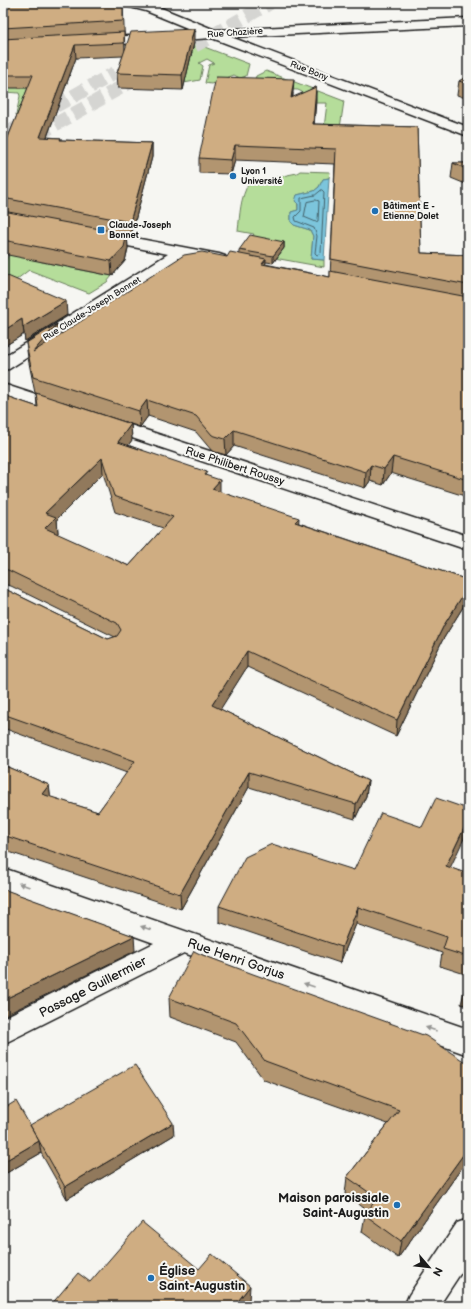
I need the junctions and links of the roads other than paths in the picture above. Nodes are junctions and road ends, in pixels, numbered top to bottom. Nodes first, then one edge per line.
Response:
1 (130, 3) edge
2 (147, 6) edge
3 (468, 22) edge
4 (216, 35) junction
5 (79, 42) edge
6 (468, 132) edge
7 (82, 233) edge
8 (182, 252) junction
9 (235, 262) edge
10 (3, 365) edge
11 (3, 389) edge
12 (468, 543) edge
13 (3, 878) edge
14 (183, 941) junction
15 (3, 1032) edge
16 (468, 1042) edge
17 (468, 1234) edge
18 (420, 1306) edge

1 - 2 street, Rue Bony
2 - 4 street, Rue Bony
3 - 4 street, Rue Chazière
4 - 5 street, Rue Chazière
4 - 6 street, Rue Bony
7 - 8 street
8 - 9 street
8 - 10 street, Rue Claude-Joseph Bonnet
11 - 12 street, Rue Philibert Roussy
14 -> 13 street, Rue Henri Gorjus
14 - 15 street, Passage Guillermier
16 -> 14 street, Rue Henri Gorjus
17 - 18 street

